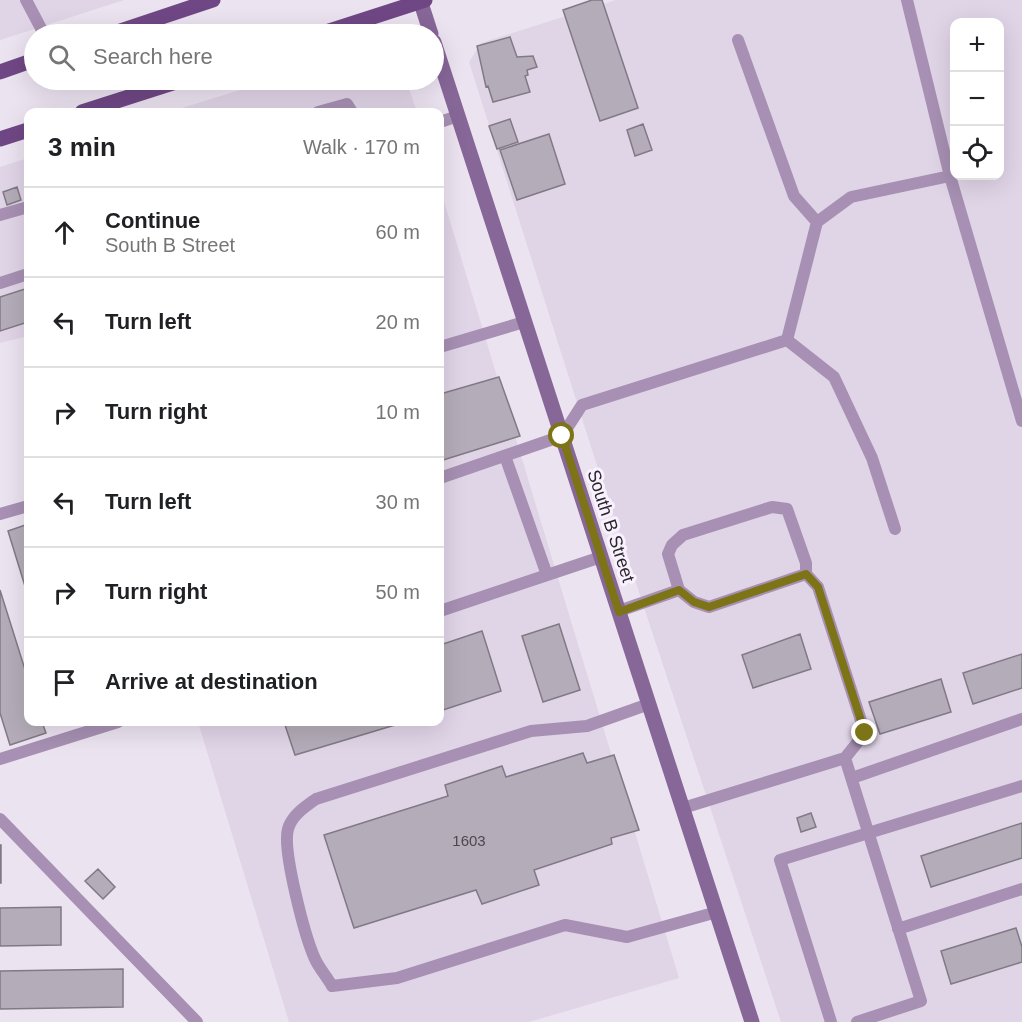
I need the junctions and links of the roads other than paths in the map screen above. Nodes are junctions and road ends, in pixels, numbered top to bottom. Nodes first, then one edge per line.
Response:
1 (26, 0) edge
2 (213, 0) edge
3 (907, 0) edge
4 (422, 1) edge
5 (39, 24) edge
6 (141, 24) edge
7 (351, 24) edge
8 (428, 24) edge
9 (738, 40) dead end
10 (24, 64) edge
11 (0, 72) edge
12 (444, 73) edge
13 (151, 90) edge
14 (94, 108) edge
15 (332, 108) edge
16 (350, 108) edge
17 (458, 116) junction
18 (444, 121) edge
19 (24, 131) edge
20 (0, 139) edge
21 (950, 176) joint
22 (951, 180) edge
23 (24, 208) edge
24 (0, 215) edge
25 (817, 222) junction
26 (24, 275) edge
27 (0, 283) edge
28 (524, 322) junction
29 (787, 340) junction
30 (444, 346) edge
31 (1022, 421) edge
32 (562, 436) junction
33 (505, 456) junction
34 (444, 477) edge
35 (24, 507) edge
36 (0, 514) edge
37 (895, 529) dead end
38 (601, 557) junction
39 (806, 574) junction
40 (548, 575) junction
41 (679, 590) junction
42 (444, 609) edge
43 (619, 612) junction
44 (649, 704) junction
45 (1022, 719) edge
46 (105, 726) edge
47 (845, 758) junction
48 (0, 759) edge
49 (852, 778) junction
50 (1022, 786) edge
51 (683, 808) junction
52 (0, 819) edge
53 (869, 833) junction
54 (1022, 889) edge
55 (717, 912) junction
56 (898, 929) junction
57 (198, 1022) edge
58 (752, 1022) edge
59 (831, 1022) edge
60 (857, 1022) edge

1 - 5 lane
2 - 6 main road
3 - 21 lane
4 - 7 main road
4 - 8 street
9 - 25 lane
10 - 11 main road
12 - 17 street, South B Street
13 - 14 main road
15 - 16 lane
17 - 18 lane
17 - 28 street, South B Street
19 - 20 main road
21 - 25 lane
22 - 31 lane
23 - 24 lane
25 - 29 lane
26 - 27 lane
28 - 30 lane
28 - 32 street, South B Street
29 - 32 lane
29 - 37 lane
32 - 33 lane
32 - 38 street, South B Street
33 - 34 lane
33 - 40 lane
35 - 36 lane
38 - 40 lane
38 - 43 street, South B Street
39 - 41 lane
39 - 41 lane
39 - 47 lane
40 - 42 lane
41 - 43 lane
43 - 44 street, South B Street
44 - 51 street, South B Street
44 - 55 lane
45 - 49 lane
46 - 48 lane
47 - 49 lane
47 - 51 lane
49 - 53 lane
50 - 53 lane
51 - 55 street, South B Street
52 - 57 lane
53 - 56 lane
53 - 59 lane
54 - 56 lane
55 - 58 street, South B Street
56 - 60 lane

